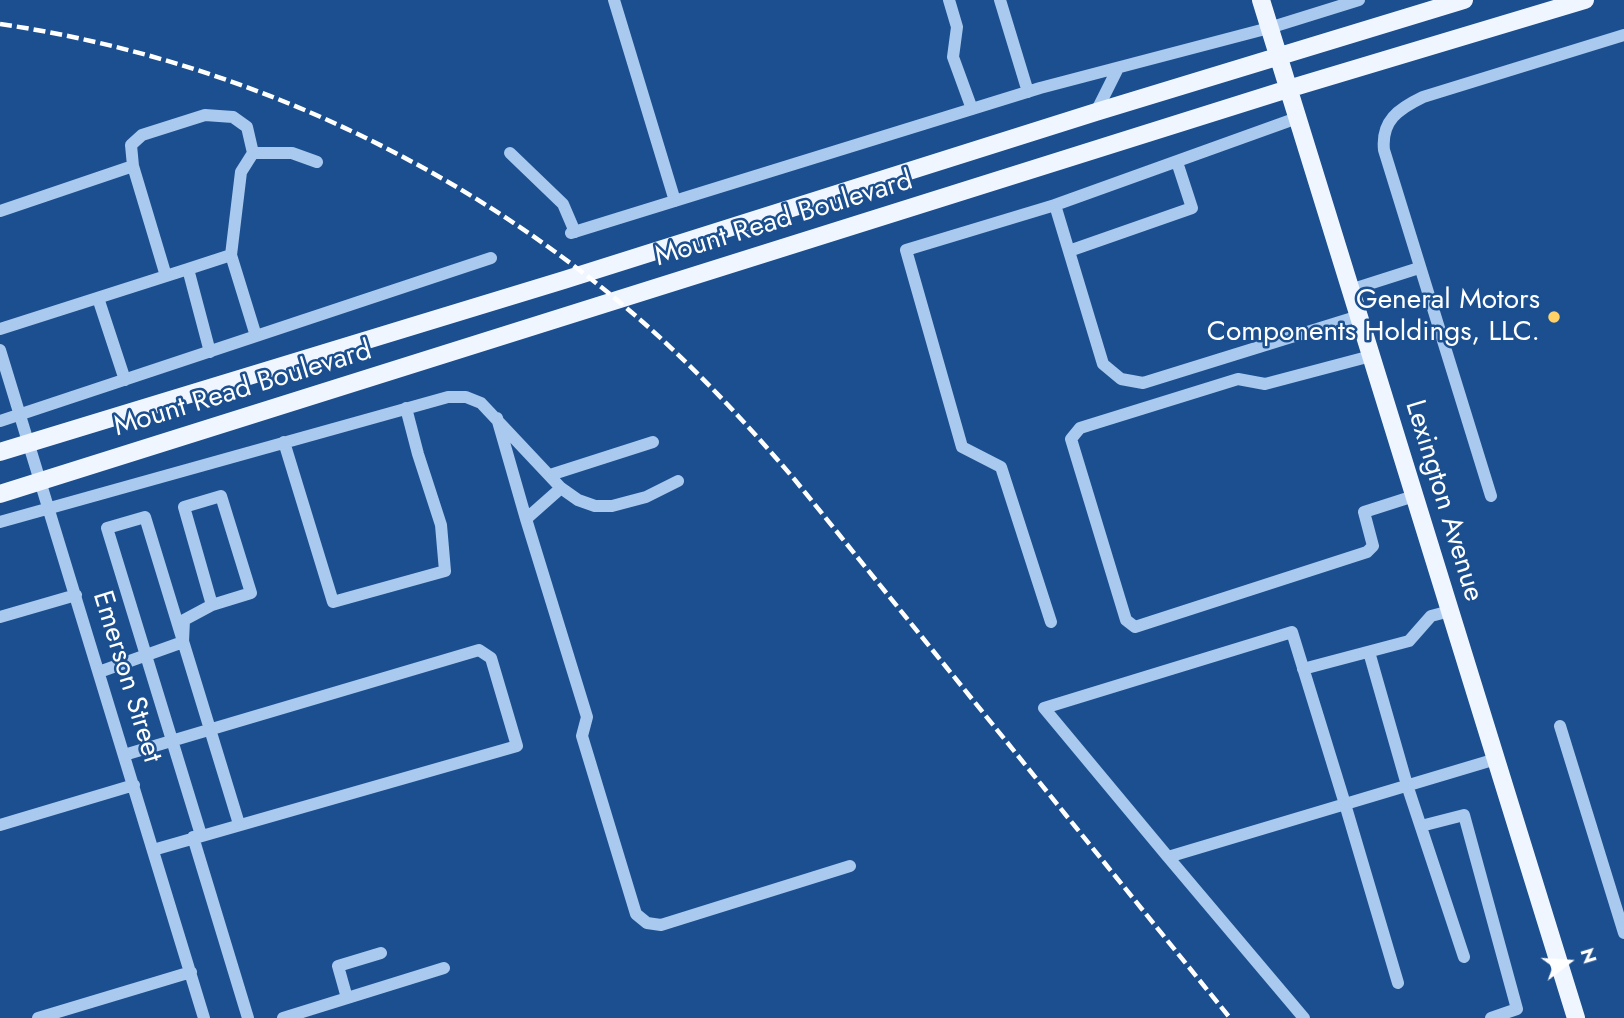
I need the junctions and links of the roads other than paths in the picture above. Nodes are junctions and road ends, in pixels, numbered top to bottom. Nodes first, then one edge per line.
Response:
1 (614, 0) edge
2 (949, 0) edge
3 (1000, 0) edge
4 (1261, 0) edge
5 (1359, 0) edge
6 (1464, 0) edge
7 (1585, 0) edge
8 (1269, 27) junction
9 (1624, 34) edge
10 (1278, 56) junction
11 (1118, 68) junction
12 (1288, 89) junction
13 (1028, 92) junction
14 (972, 109) junction
15 (1096, 112) junction
16 (1297, 118) junction
17 (253, 153) junction
18 (510, 153) dead end
19 (317, 162) dead end
20 (1177, 162) junction
21 (133, 166) junction
22 (676, 201) junction
23 (1055, 205) junction
24 (0, 211) edge
25 (1069, 251) junction
26 (231, 255) junction
27 (491, 257) dead end
28 (1419, 268) junction
29 (188, 270) junction
30 (166, 276) junction
31 (1350, 290) junction
32 (98, 298) junction
33 (1359, 316) junction
34 (0, 329) edge
35 (256, 336) junction
36 (0, 350) edge
37 (211, 352) junction
38 (1371, 356) junction
39 (125, 380) junction
40 (407, 408) junction
41 (21, 415) junction
42 (497, 418) junction
43 (0, 422) edge
44 (284, 442) junction
45 (653, 442) dead end
46 (29, 443) junction
47 (0, 452) edge
48 (550, 475) junction
49 (41, 481) junction
50 (678, 481) dead end
51 (561, 488) junction
52 (0, 494) edge
53 (1414, 496) junction
54 (1492, 496) dead end
55 (49, 507) junction
56 (526, 519) junction
57 (0, 522) edge
58 (76, 595) junction
59 (212, 605) junction
60 (1450, 611) junction
61 (0, 617) edge
62 (1051, 622) dead end
63 (183, 642) junction
64 (1368, 652) junction
65 (146, 657) junction
66 (1303, 669) junction
67 (99, 671) junction
68 (1560, 726) dead end
69 (210, 729) junction
70 (172, 741) junction
71 (124, 755) junction
72 (1496, 759) junction
73 (134, 785) junction
74 (1408, 785) junction
75 (1345, 804) junction
76 (239, 824) junction
77 (0, 825) edge
78 (1421, 826) junction
79 (197, 836) junction
80 (153, 849) junction
81 (1168, 857) junction
82 (850, 866) dead end
83 (1624, 933) edge
84 (381, 953) dead end
85 (1464, 957) dead end
86 (444, 968) dead end
87 (191, 972) junction
88 (1398, 983) dead end
89 (347, 998) junction
90 (38, 1018) edge
91 (204, 1018) edge
92 (248, 1018) edge
93 (283, 1018) edge
94 (1304, 1018) edge
95 (1492, 1018) edge
96 (1576, 1018) edge

1 - 22 street
2 - 14 street
3 - 13 street
4 - 8 main road, Lexington Avenue
5 - 8 street, Mount Read Boulevard
6 - 10 main road, Mount Read Boulevard
7 - 12 main road, Mount Read Boulevard
8 - 10 main road, Lexington Avenue
8 - 11 street, Mount Read Boulevard
9 - 28 street
10 - 12 main road, Lexington Avenue
10 - 15 main road, Mount Read Boulevard
11 - 13 street, Mount Read Boulevard
11 - 15 street
12 - 16 main road, Lexington Avenue
12 - 49 main road, Mount Read Boulevard
13 - 14 street, Mount Read Boulevard
14 - 22 street, Mount Read Boulevard
15 - 46 main road, Mount Read Boulevard
16 - 20 street
16 - 31 main road, Lexington Avenue
17 - 19 street
17 - 21 street
17 - 26 street
18 - 22 street, Mount Read Boulevard
20 - 23 street
20 - 25 street
21 - 24 street
21 - 30 street
23 - 25 street
23 - 62 street
25 - 33 street
26 - 29 street
26 - 35 street
27 - 35 street, Mount Read Boulevard
28 - 31 street
28 - 54 street
29 - 30 street
29 - 37 street
30 - 32 street
31 - 33 main road, Lexington Avenue
32 - 34 street
32 - 39 street
33 - 38 main road, Lexington Avenue
35 - 37 street, Mount Read Boulevard
36 - 41 street, Emerson Street
37 - 39 street, Mount Read Boulevard
38 - 53 main road, Lexington Avenue
38 - 53 street
39 - 41 street, Mount Read Boulevard
40 - 42 street
40 - 44 street
40 - 44 street
41 - 43 street, Mount Read Boulevard
41 - 46 street, Emerson Street
42 - 48 street
42 - 56 street
44 - 55 street
45 - 48 street
46 - 47 main road, Mount Read Boulevard
46 - 49 street, Emerson Street
48 - 51 street
49 - 52 main road, Mount Read Boulevard
49 - 55 street, Emerson Street
50 - 51 street
51 - 56 street
53 - 60 main road, Lexington Avenue
55 - 57 street
55 - 58 street, Emerson Street
56 - 82 street
58 - 61 street
58 - 67 street, Emerson Street
59 - 59 street
59 - 63 street
60 - 64 street
60 - 72 main road, Lexington Avenue
63 - 65 street
63 - 65 street
63 - 69 street
64 - 66 street
64 - 74 street
65 - 67 street
65 - 70 street
66 - 75 street
66 - 81 street
67 - 71 street, Emerson Street
68 - 83 street
69 - 70 street
69 - 76 street
69 - 76 street
70 - 71 street
70 - 79 street
71 - 73 street, Emerson Street
72 - 74 street
72 - 96 main road, Lexington Avenue
73 - 77 street
73 - 80 street, Emerson Street
74 - 75 street
74 - 78 street
75 - 81 street
75 - 88 street
76 - 79 street
78 - 85 street
78 - 95 street
79 - 80 street
79 - 92 street
80 - 87 street, Emerson Street
81 - 94 street
84 - 89 street
86 - 89 street
87 - 90 street
87 - 91 street, Emerson Street
89 - 93 street

